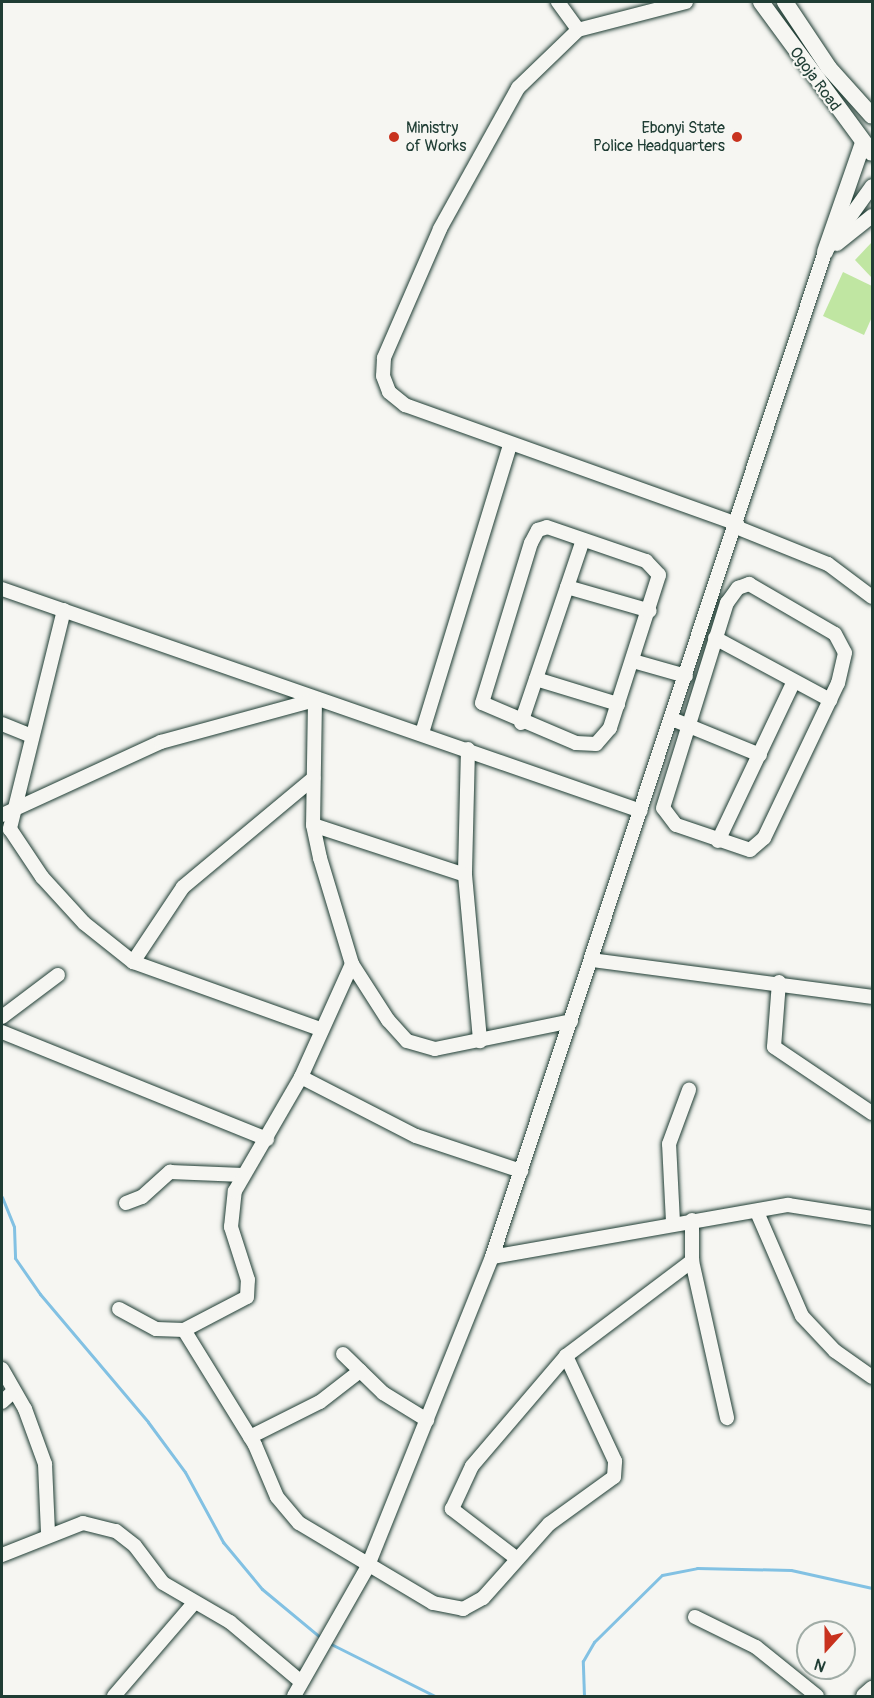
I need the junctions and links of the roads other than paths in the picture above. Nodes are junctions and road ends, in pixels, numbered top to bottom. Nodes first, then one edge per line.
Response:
1 (558, 2) edge
2 (686, 2) edge
3 (762, 2) edge
4 (785, 2) edge
5 (578, 30) junction
6 (873, 116) edge
7 (868, 148) edge
8 (873, 186) edge
9 (873, 216) edge
10 (825, 252) junction
11 (510, 446) junction
12 (737, 526) junction
13 (583, 540) junction
14 (567, 587) junction
15 (2, 589) edge
16 (873, 597) edge
17 (64, 610) junction
18 (650, 611) junction
19 (715, 638) junction
20 (633, 662) junction
21 (686, 676) junction
22 (536, 679) junction
23 (793, 683) junction
24 (315, 700) junction
25 (830, 700) junction
26 (618, 704) junction
27 (672, 719) junction
28 (521, 723) junction
29 (2, 724) edge
30 (693, 727) junction
31 (422, 733) junction
32 (32, 736) junction
33 (468, 749) junction
34 (760, 755) junction
35 (314, 778) junction
36 (641, 811) junction
37 (6, 813) edge
38 (312, 825) junction
39 (10, 829) junction
40 (718, 841) junction
41 (2, 842) edge
42 (465, 875) junction
43 (592, 960) junction
44 (133, 962) junction
45 (352, 963) junction
46 (58, 975) dead end
47 (779, 982) junction
48 (873, 997) edge
49 (2, 1017) edge
50 (571, 1021) junction
51 (320, 1029) junction
52 (2, 1032) edge
53 (480, 1041) junction
54 (301, 1077) junction
55 (689, 1090) dead end
56 (873, 1113) edge
57 (267, 1139) junction
58 (521, 1172) junction
59 (243, 1175) junction
60 (126, 1203) dead end
61 (757, 1212) junction
62 (873, 1218) edge
63 (692, 1220) junction
64 (673, 1221) junction
65 (492, 1257) junction
66 (692, 1261) junction
67 (119, 1308) dead end
68 (183, 1330) junction
69 (343, 1354) dead end
70 (566, 1356) junction
71 (2, 1369) edge
72 (360, 1371) junction
73 (873, 1377) edge
74 (14, 1390) junction
75 (2, 1402) edge
76 (727, 1418) dead end
77 (427, 1420) junction
78 (250, 1437) junction
79 (48, 1534) junction
80 (2, 1555) edge
81 (516, 1558) junction
82 (367, 1568) junction
83 (194, 1603) junction
84 (695, 1617) dead end
85 (300, 1681) junction
86 (873, 1689) edge
87 (114, 1696) edge
88 (294, 1696) edge
89 (817, 1696) edge
90 (864, 1696) edge

1 - 5 street
2 - 5 street
3 - 7 main road, Ogoja Road
4 - 6 main road, Ogoja Road
5 - 11 street
7 - 10 main road
8 - 10 street
9 - 10 street
10 - 12 street
11 - 12 street
11 - 31 street
12 - 16 street
12 - 21 street
13 - 14 street
13 - 18 street
13 - 28 street
14 - 18 street
14 - 22 street
15 - 17 street
17 - 24 street
17 - 32 street
18 - 20 street
19 - 23 street
19 - 25 street
19 - 30 street
20 - 21 street
20 - 26 street
21 - 27 street
22 - 26 street
22 - 28 street
23 - 25 street
23 - 34 street
24 - 31 street
24 - 35 street
24 - 37 street
25 - 40 street
26 - 28 street
27 - 30 street
27 - 36 street
29 - 32 street
30 - 34 street
30 - 40 street
31 - 33 street
32 - 37 street
33 - 36 street
33 - 42 street
34 - 40 street
35 - 38 street
35 - 44 street
36 - 43 street
37 - 39 street
38 - 42 street
38 - 45 street
39 - 41 street
39 - 44 street
42 - 53 street
43 - 47 street
43 - 50 street
44 - 51 street
45 - 51 street
45 - 53 street
46 - 49 street
47 - 48 street
47 - 56 street
50 - 53 street
50 - 58 street
51 - 54 street
52 - 57 street
54 - 57 street
54 - 58 street
55 - 64 street
57 - 59 street
58 - 65 street
59 - 60 street
59 - 68 street
61 - 62 street
61 - 63 street
61 - 73 street
63 - 64 street
63 - 66 street
64 - 65 street
65 - 77 street
66 - 70 street
66 - 76 street
67 - 68 street
68 - 78 street
69 - 72 street
70 - 81 street
70 - 81 street
71 - 74 street
72 - 77 street
72 - 78 street
74 - 75 street
74 - 79 street
77 - 82 street
78 - 82 street
79 - 80 street
79 - 83 street
81 - 82 street
82 - 85 street
83 - 85 street
83 - 87 street
84 - 89 street
85 - 88 street
86 - 90 main road

